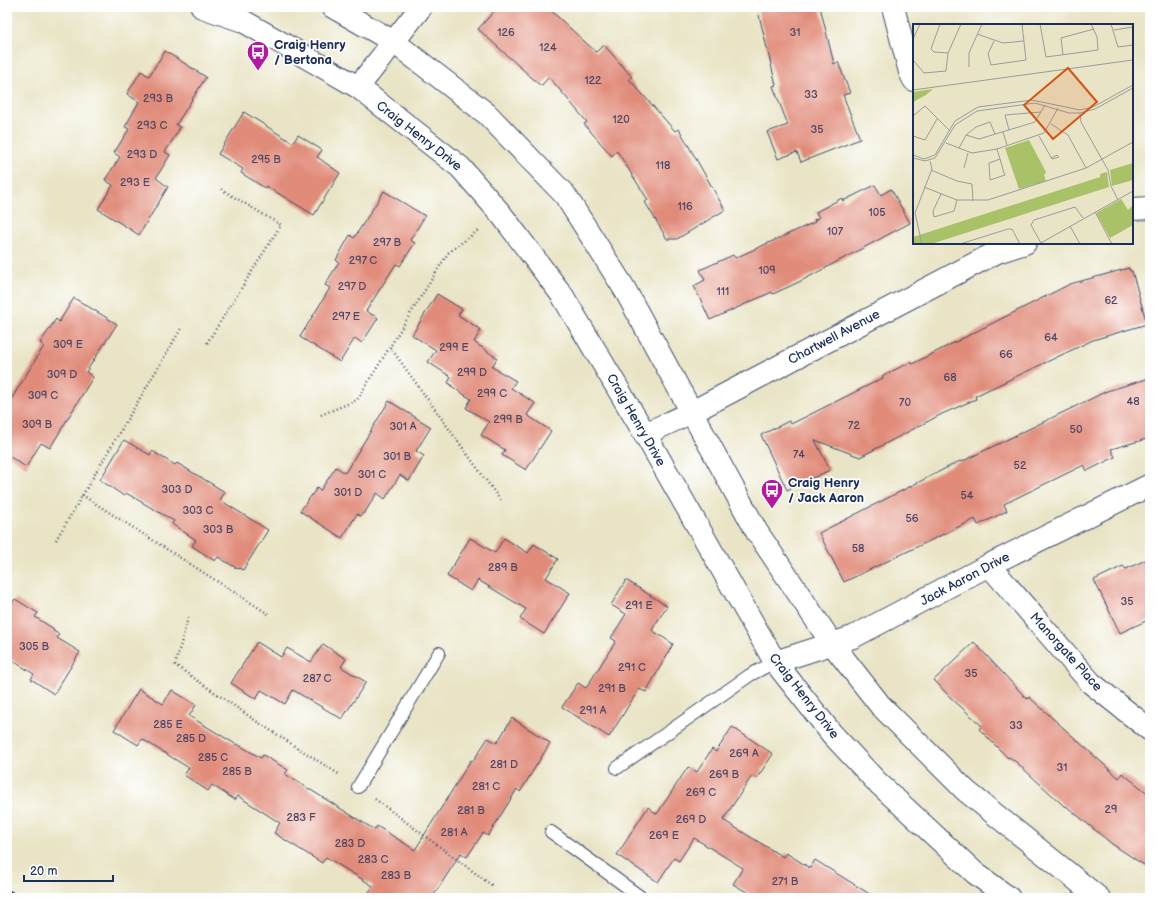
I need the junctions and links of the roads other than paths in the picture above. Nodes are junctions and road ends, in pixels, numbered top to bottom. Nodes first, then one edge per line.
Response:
1 (202, 7) edge
2 (332, 7) edge
3 (421, 7) edge
4 (893, 7) edge
5 (394, 42) junction
6 (913, 78) edge
7 (358, 87) junction
8 (1150, 208) edge
9 (1133, 209) edge
10 (1018, 244) edge
11 (995, 247) edge
12 (692, 412) junction
13 (645, 434) junction
14 (1150, 485) edge
15 (989, 565) junction
16 (833, 645) junction
17 (440, 653) dead end
18 (775, 662) junction
19 (1150, 730) edge
20 (617, 768) dead end
21 (358, 787) road end
22 (551, 832) dead end
23 (642, 898) edge
24 (1010, 898) edge
25 (1099, 898) edge

1 - 7 street, Craig Henry Drive
2 - 5 street
3 - 5 street
4 - 6 street
5 - 7 street
5 - 12 street
7 - 13 street, Craig Henry Drive
8 - 9 street
10 - 11 street, Chartwell Avenue
11 - 12 street, Chartwell Avenue
12 - 13 street, Chartwell Avenue
12 - 16 street
13 - 18 street, Craig Henry Drive
14 - 15 street, Jack Aaron Drive
15 - 16 street, Jack Aaron Drive
15 - 19 street, Manorgate Place
16 - 18 street, Jack Aaron Drive
16 - 25 street
17 - 21 lane
18 - 20 lane
18 - 24 street, Craig Henry Drive
22 - 23 lane

